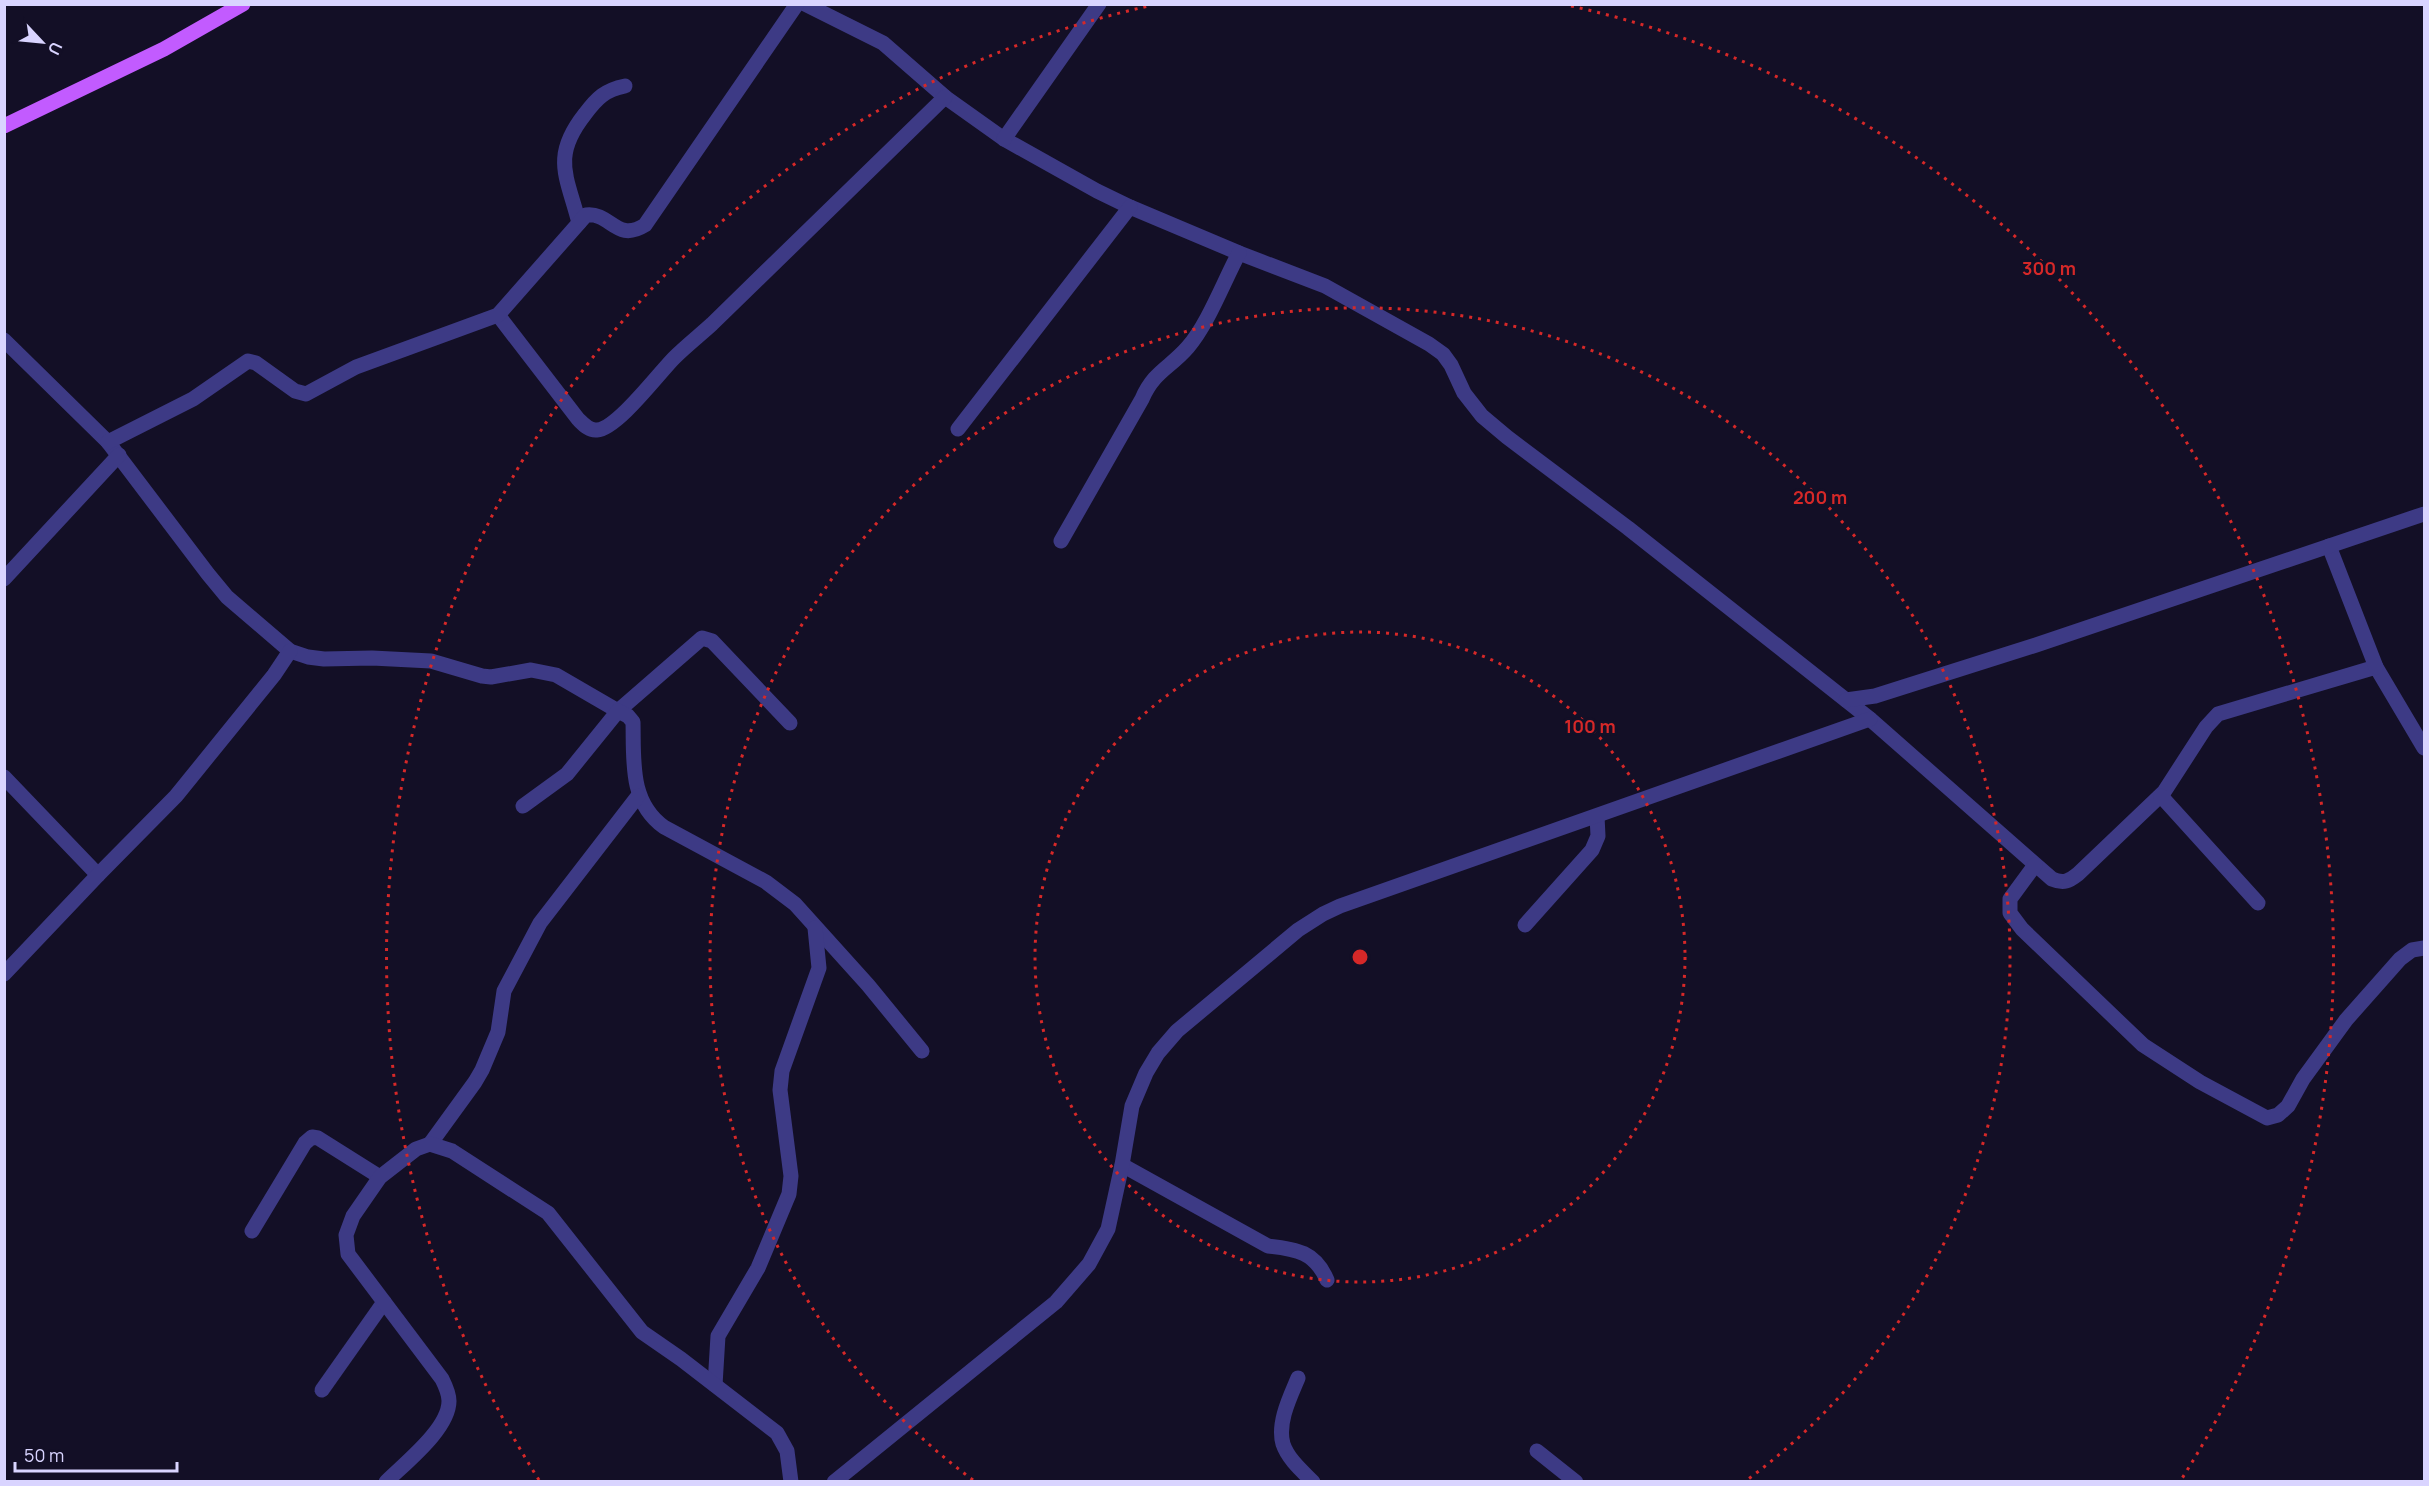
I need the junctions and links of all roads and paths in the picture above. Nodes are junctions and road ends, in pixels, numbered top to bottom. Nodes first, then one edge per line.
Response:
1 (243, 4) edge
2 (797, 4) edge
3 (1099, 4) edge
4 (815, 7) edge
5 (626, 86) dead end
6 (945, 97) junction
7 (4, 126) edge
8 (1004, 139) junction
9 (1130, 207) junction
10 (579, 223) junction
11 (1239, 253) junction
12 (498, 315) junction
13 (4, 340) edge
14 (958, 429) dead end
15 (108, 442) junction
16 (118, 456) junction
17 (2424, 514) edge
18 (1061, 541) dead end
19 (2329, 546) junction
20 (4, 579) edge
21 (290, 651) junction
22 (2376, 667) junction
23 (1846, 700) junction
24 (618, 711) junction
25 (1870, 719) junction
26 (790, 723) dead end
27 (2424, 748) edge
28 (4, 777) edge
29 (638, 796) junction
30 (2161, 796) junction
31 (523, 806) dead end
32 (1597, 816) junction
33 (2036, 865) junction
34 (98, 875) junction
35 (2258, 903) dead end
36 (1525, 925) dead end
37 (815, 928) junction
38 (2424, 948) edge
39 (4, 974) edge
40 (922, 1051) dead end
41 (430, 1144) junction
42 (1122, 1165) junction
43 (380, 1177) junction
44 (252, 1231) dead end
45 (1327, 1280) dead end
46 (384, 1302) junction
47 (1298, 1378) dead end
48 (715, 1385) junction
49 (322, 1390) dead end
50 (1537, 1451) dead end
51 (386, 1482) edge
52 (791, 1482) edge
53 (834, 1482) edge
54 (1313, 1482) edge
55 (1576, 1482) edge

1 - 7 main road
2 - 10 street
3 - 8 street
4 - 6 street
5 - 10 street
6 - 8 street
6 - 12 street
8 - 9 street
9 - 11 street
9 - 14 street
10 - 12 street
11 - 18 street
11 - 23 street
12 - 15 street
13 - 15 street
15 - 16 street
16 - 20 street
16 - 21 street
17 - 19 street
19 - 22 street
19 - 23 street
21 - 24 street
21 - 34 street
22 - 27 street
22 - 30 street
23 - 25 street
24 - 26 street
24 - 29 street
24 - 31 street
25 - 32 street
25 - 33 street
28 - 34 street
29 - 37 street
29 - 41 street
30 - 33 street
30 - 35 street
32 - 36 street
32 - 42 street
33 - 38 street
34 - 39 street
37 - 40 street
37 - 48 street
41 - 43 street
41 - 48 street
42 - 45 street
42 - 53 street
43 - 44 street
43 - 46 street
46 - 49 street
46 - 51 street
47 - 54 street
48 - 52 street
50 - 55 street

